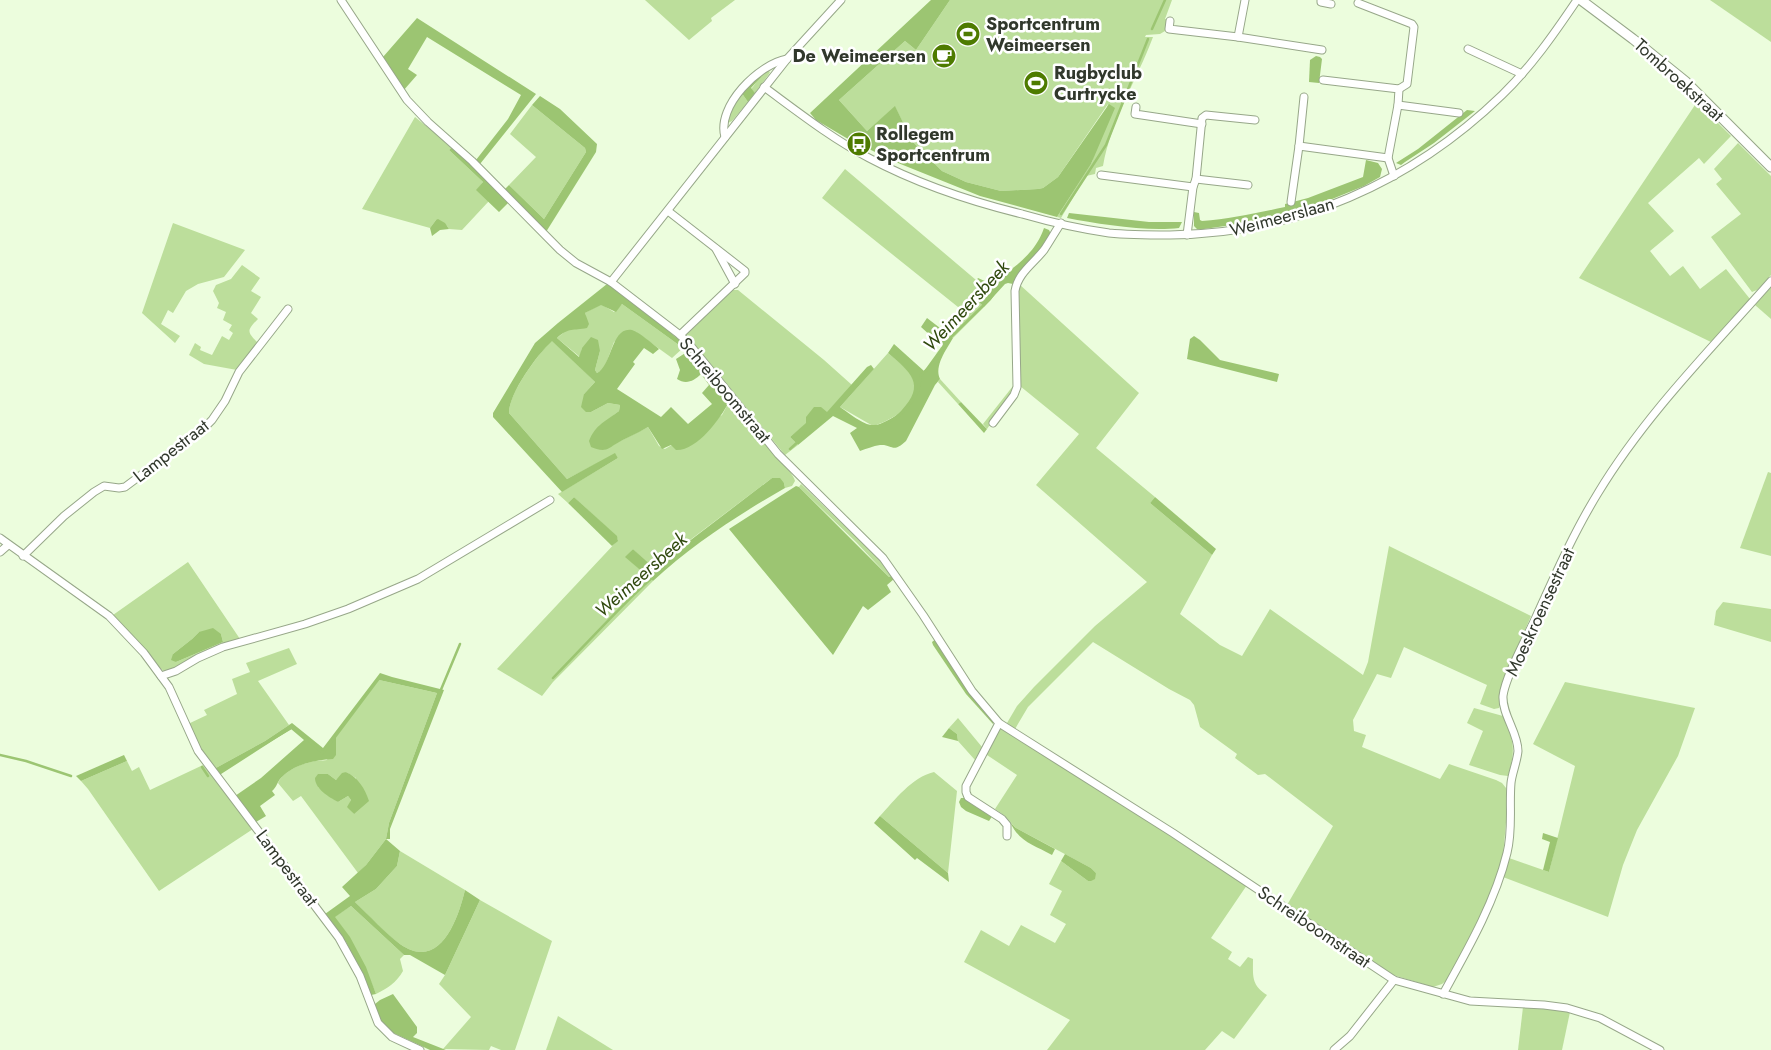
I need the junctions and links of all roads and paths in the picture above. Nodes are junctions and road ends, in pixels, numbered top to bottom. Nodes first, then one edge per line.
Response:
1 (340, 0) edge
2 (841, 0) edge
3 (1245, 0) edge
4 (1321, 0) edge
5 (1577, 0) edge
6 (1581, 0) edge
7 (1358, 3) dead end
8 (1331, 4) dead end
9 (1170, 21) dead end
10 (1238, 37) junction
11 (1468, 49) dead end
12 (1322, 50) dead end
13 (787, 59) junction
14 (1522, 74) junction
15 (1323, 80) dead end
16 (764, 87) junction
17 (1399, 90) junction
18 (1304, 97) dead end
19 (1398, 105) junction
20 (1136, 107) dead end
21 (1459, 114) dead end
22 (1255, 120) dead end
23 (1202, 124) junction
24 (725, 137) junction
25 (1299, 146) junction
26 (1388, 158) junction
27 (1771, 166) edge
28 (1101, 175) dead end
29 (1394, 176) junction
30 (1196, 179) junction
31 (1248, 185) dead end
32 (1193, 187) junction
33 (1292, 202) dead end
34 (668, 211) junction
35 (1061, 223) junction
36 (1187, 235) junction
37 (714, 246) junction
38 (1771, 281) edge
39 (611, 282) junction
40 (735, 284) junction
41 (288, 309) dead end
42 (680, 335) junction
43 (993, 423) dead end
44 (550, 500) dead end
45 (0, 538) edge
46 (8, 545) junction
47 (0, 552) edge
48 (23, 556) junction
49 (162, 676) junction
50 (999, 723) junction
51 (1008, 836) dead end
52 (1394, 980) junction
53 (1443, 994) junction
54 (420, 1050) edge
55 (1334, 1050) edge
56 (1660, 1050) edge

1 - 39 street, Schreiboomstraat
2 - 13 street
3 - 10 street
4 - 8 street
5 - 14 street, Weimeerslaan
6 - 27 street, Tombroekstraat
7 - 17 street
9 - 10 street
10 - 12 street
11 - 14 street
13 - 16 street
13 - 24 street
14 - 29 street, Weimeerslaan
15 - 17 street
16 - 24 street
16 - 35 street, Weimeerslaan
17 - 19 street
18 - 25 street
19 - 21 street
19 - 26 street
20 - 23 street
22 - 23 street
23 - 30 street
24 - 34 street
25 - 26 street
25 - 33 street
26 - 29 street
28 - 32 street
29 - 36 street, Weimeerslaan
30 - 31 street
30 - 32 street
32 - 36 street
34 - 37 street
34 - 39 street
35 - 36 street, Weimeerslaan
35 - 43 street
37 - 40 street
37 - 40 street
38 - 53 street, Moeskroensestraat
39 - 42 street, Schreiboomstraat
40 - 42 street
41 - 48 street, Lampestraat
42 - 50 street, Schreiboomstraat
44 - 49 street
45 - 46 street, Lampestraat
46 - 47 street
46 - 48 street, Lampestraat
48 - 49 street, Lampestraat
49 - 54 street, Lampestraat
50 - 51 street
50 - 52 street, Schreiboomstraat
52 - 53 street, Schreiboomstraat
52 - 55 street
53 - 56 street, Schreiboomstraat

